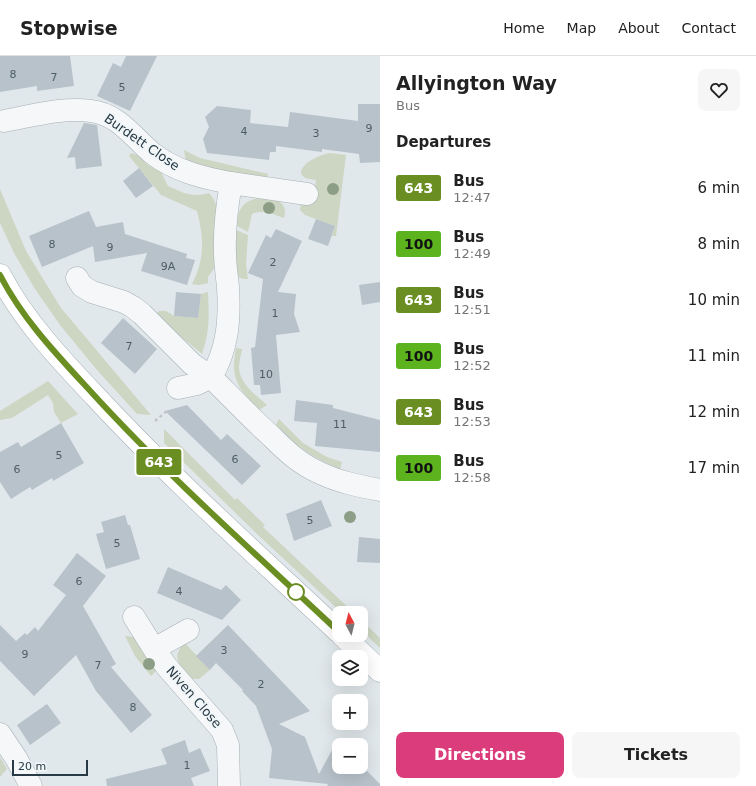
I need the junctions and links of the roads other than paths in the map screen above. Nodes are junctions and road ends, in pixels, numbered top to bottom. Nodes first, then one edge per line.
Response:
1 (4, 122) dead end
2 (231, 183) junction
3 (307, 194) dead end
4 (0, 275) edge
5 (77, 278) dead end
6 (211, 376) junction
7 (178, 388) dead end
8 (380, 490) edge
9 (134, 617) dead end
10 (332, 625) edge
11 (188, 630) dead end
12 (349, 642) edge
13 (154, 649) junction
14 (380, 671) edge
15 (0, 734) edge
16 (31, 786) edge
17 (229, 786) edge

1 - 2 street, Burdett Close
2 - 3 street, Burdett Close
2 - 6 street
4 - 10 main road
5 - 6 street
6 - 7 street
6 - 8 street
9 - 13 street, Niven Close
11 - 13 street
12 - 14 main road
13 - 17 street, Niven Close
15 - 16 street

